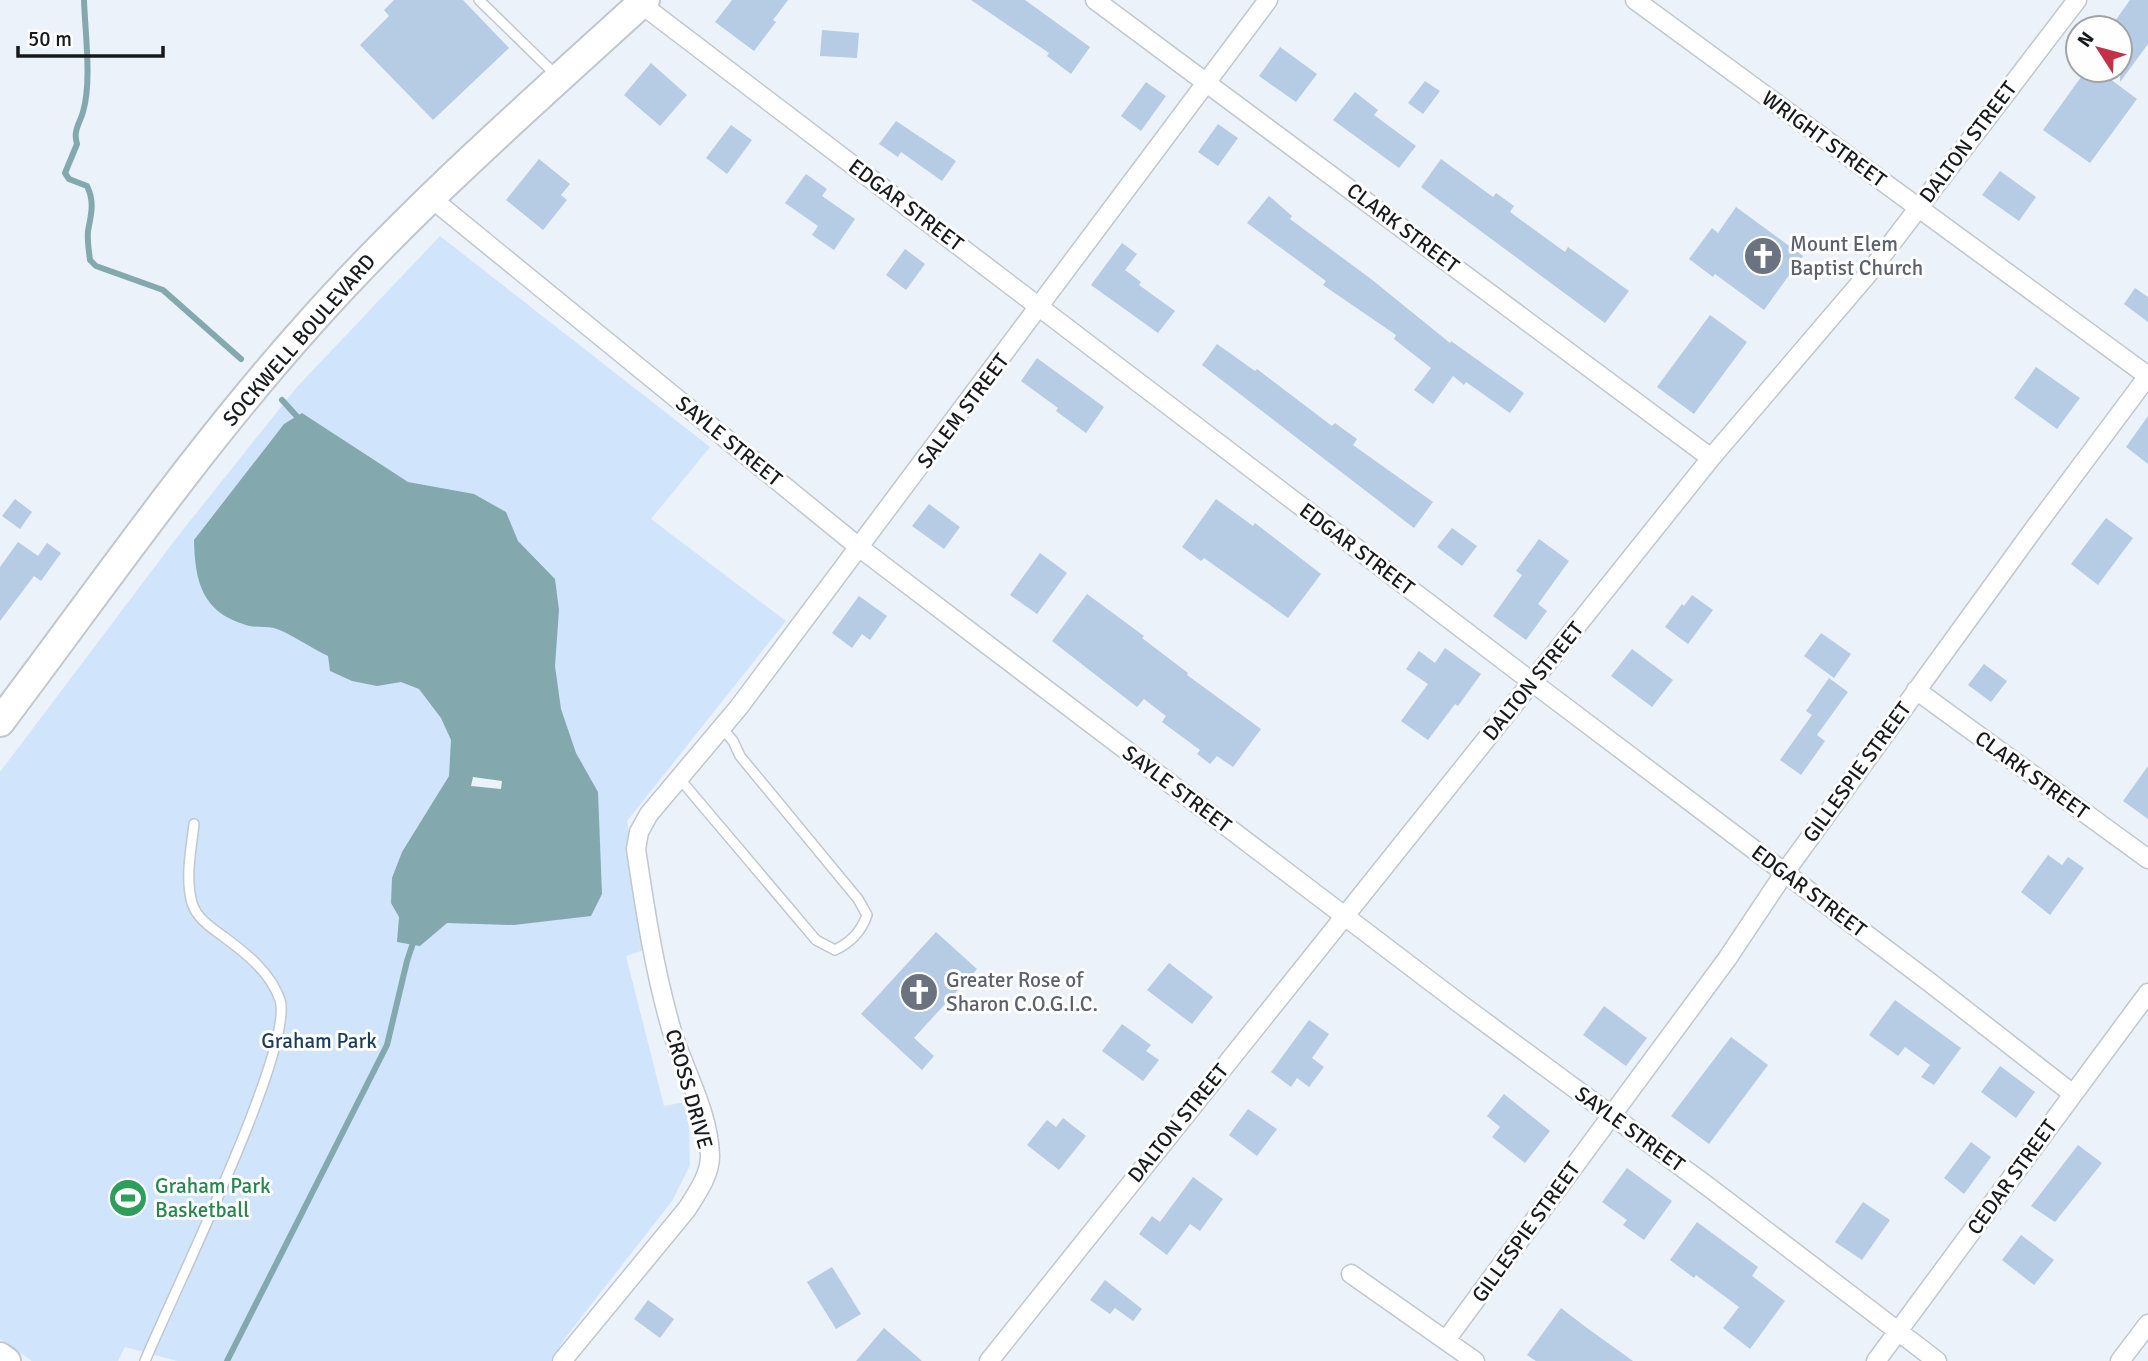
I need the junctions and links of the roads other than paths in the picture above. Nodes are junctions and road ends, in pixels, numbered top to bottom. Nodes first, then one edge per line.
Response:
1 (479, 0) edge
2 (1095, 0) edge
3 (1268, 0) edge
4 (1635, 0) edge
5 (2077, 0) edge
6 (640, 1) edge
7 (560, 79) junction
8 (1207, 82) junction
9 (431, 198) junction
10 (1918, 208) junction
11 (1039, 308) junction
12 (2148, 376) edge
13 (1711, 458) junction
14 (860, 548) junction
15 (1532, 682) junction
16 (1916, 690) junction
17 (0, 722) edge
18 (722, 728) junction
19 (679, 778) junction
20 (649, 814) joint
21 (194, 824) dead end
22 (2148, 859) edge
23 (1785, 872) junction
24 (1345, 917) junction
25 (2148, 993) edge
26 (2073, 1094) junction
27 (1612, 1116) junction
28 (1351, 1274) dead end
29 (2148, 1324) edge
30 (1898, 1331) junction
31 (1446, 1340) junction
32 (0, 1356) edge
33 (7, 1361) edge
34 (145, 1361) edge
35 (562, 1361) edge
36 (989, 1361) edge
37 (1475, 1361) edge
38 (1876, 1361) edge
39 (1937, 1361) edge
40 (2120, 1361) edge

1 - 7 lane
2 - 8 street, CLARK STREET
3 - 8 street, SALEM STREET
4 - 10 street, WRIGHT STREET
5 - 10 street, DALTON STREET
6 - 7 main road, SOCKWELL BOULEVARD
6 - 11 street, EDGAR STREET
7 - 9 main road, SOCKWELL BOULEVARD
8 - 11 street, SALEM STREET
8 - 13 street, CLARK STREET
9 - 14 street, SAYLE STREET
9 - 17 main road, SOCKWELL BOULEVARD
10 - 12 street, WRIGHT STREET
10 - 13 street, DALTON STREET
11 - 14 street, SALEM STREET
11 - 15 street, EDGAR STREET
12 - 16 street, GILLESPIE STREET
13 - 15 street, DALTON STREET
14 - 18 street, SALEM STREET
14 - 24 street, SAYLE STREET
15 - 23 street, EDGAR STREET
15 - 24 street, DALTON STREET
16 - 22 street, CLARK STREET
16 - 23 street, GILLESPIE STREET
18 - 19 street, SALEM STREET
18 - 19 lane
19 - 20 street, SALEM STREET
20 - 35 street, CROSS DRIVE
21 - 34 lane
23 - 26 street, EDGAR STREET
23 - 27 street, GILLESPIE STREET
24 - 27 street, SAYLE STREET
24 - 36 street, DALTON STREET
25 - 26 street, CEDAR STREET
26 - 30 street, CEDAR STREET
27 - 30 street, SAYLE STREET
27 - 31 street, GILLESPIE STREET
28 - 31 street
29 - 40 street
30 - 38 street, CEDAR STREET
30 - 39 street, SAYLE STREET
31 - 37 street
32 - 33 street

